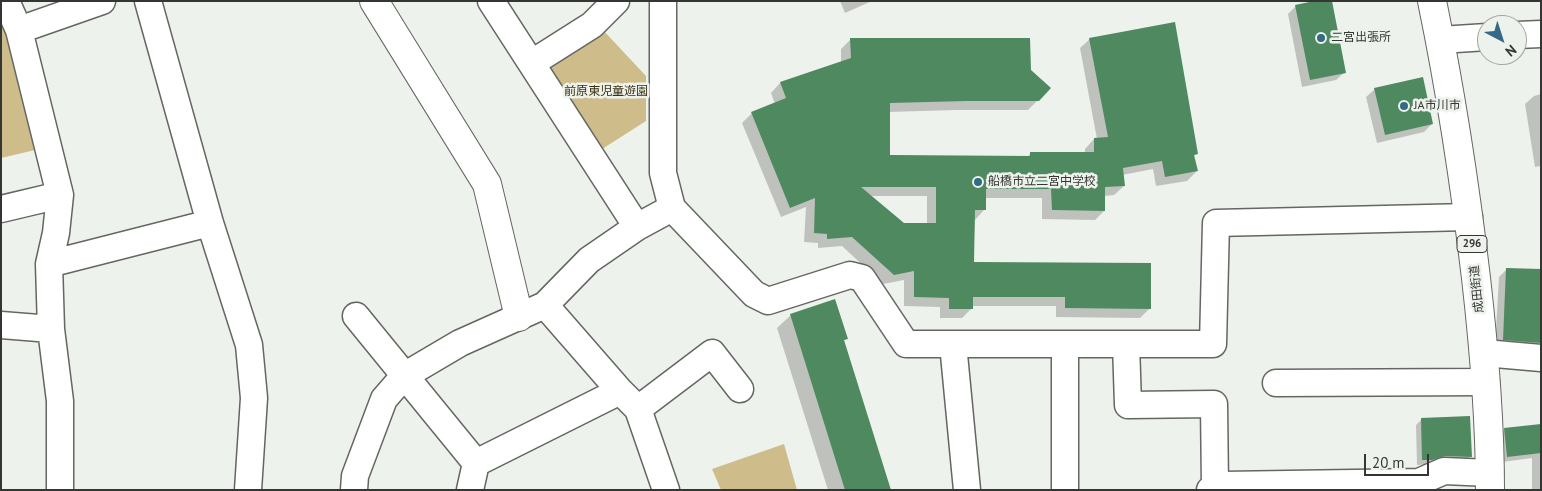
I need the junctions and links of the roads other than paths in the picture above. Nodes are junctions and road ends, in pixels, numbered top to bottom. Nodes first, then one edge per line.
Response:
1 (102, 1) edge
2 (148, 1) edge
3 (374, 1) edge
4 (491, 1) edge
5 (616, 1) edge
6 (663, 1) edge
7 (1432, 1) edge
8 (4, 2) edge
9 (19, 30) junction
10 (1541, 34) edge
11 (1527, 35) edge
12 (1477, 38) edge
13 (1440, 40) junction
14 (532, 63) junction
15 (60, 195) junction
16 (672, 208) junction
17 (1, 209) edge
18 (1469, 217) junction
19 (210, 223) junction
20 (637, 227) junction
21 (49, 264) junction
22 (545, 305) junction
23 (356, 316) dead end
24 (519, 317) junction
25 (1, 325) edge
26 (51, 329) junction
27 (953, 344) junction
28 (1065, 344) junction
29 (1126, 344) junction
30 (1484, 353) junction
31 (1541, 358) edge
32 (404, 376) junction
33 (1486, 382) junction
34 (1276, 383) dead end
35 (740, 389) dead end
36 (629, 400) junction
37 (476, 463) junction
38 (1490, 481) edge
39 (1213, 489) edge
40 (60, 490) edge
41 (248, 490) edge
42 (354, 490) edge
43 (470, 490) edge
44 (666, 490) edge
45 (967, 490) edge
46 (1065, 490) edge

1 - 9 street
2 - 19 street
3 - 24 main road
4 - 14 street
5 - 14 street
6 - 16 street
7 - 13 main road, 成田街道 / 296
8 - 9 street
9 - 15 street
10 - 11 street
12 - 13 street
13 - 18 main road, 成田街道 / 296
14 - 20 street
15 - 17 street
15 - 21 street
16 - 20 street
16 - 27 street
18 - 29 street
18 - 30 main road, 成田街道 / 296
19 - 21 street
19 - 41 street
20 - 22 street
21 - 26 street
22 - 24 street
22 - 36 street
23 - 32 street
24 - 32 street
25 - 26 street
26 - 40 street
27 - 28 street
27 - 45 street
28 - 29 street
28 - 46 street
29 - 39 street
30 - 31 street
30 - 33 main road, 成田街道 / 296
32 - 37 street
32 - 42 street
33 - 34 street
33 - 38 main road, 成田街道 / 296
35 - 36 street
36 - 37 street
36 - 44 street
37 - 43 street
38 - 39 street

